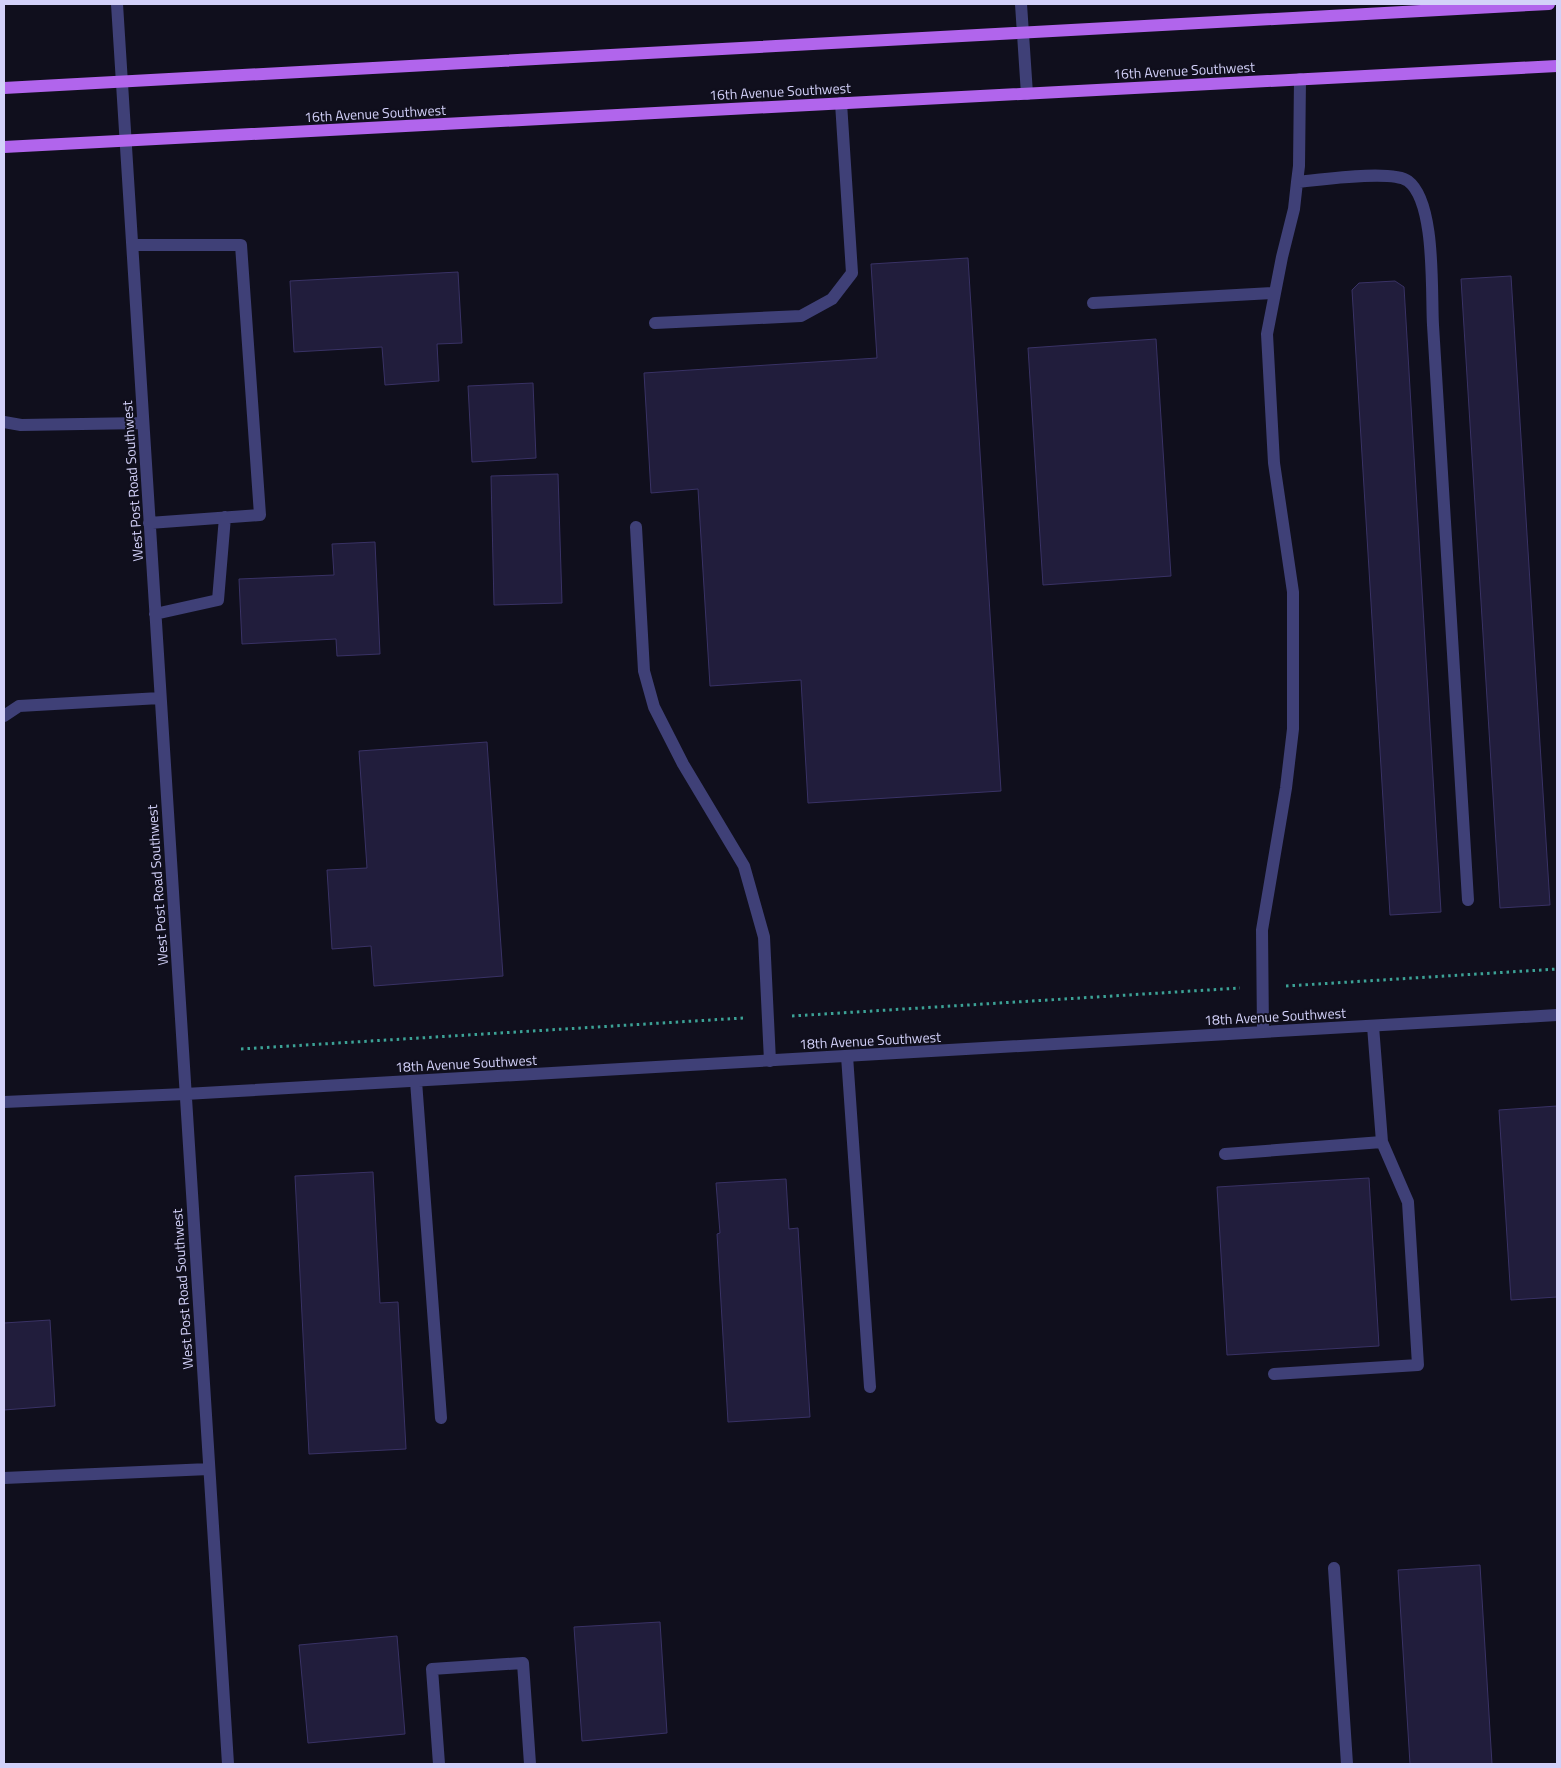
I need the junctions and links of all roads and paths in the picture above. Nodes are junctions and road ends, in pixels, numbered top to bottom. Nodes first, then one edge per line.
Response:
1 (117, 4) edge
2 (1021, 4) edge
3 (1549, 4) edge
4 (1023, 32) junction
5 (1557, 66) edge
6 (1300, 79) junction
7 (122, 81) junction
8 (4, 88) edge
9 (1027, 94) junction
10 (841, 103) junction
11 (126, 141) junction
12 (4, 147) edge
13 (1297, 182) junction
14 (132, 246) junction
15 (1274, 293) junction
16 (1093, 302) dead end
17 (655, 323) dead end
18 (4, 422) edge
19 (143, 423) junction
20 (225, 517) junction
21 (149, 523) junction
22 (636, 527) dead end
23 (155, 614) junction
24 (160, 698) junction
25 (4, 716) edge
26 (1468, 900) dead end
27 (1557, 969) edge
28 (1262, 987) junction
29 (1557, 1015) edge
30 (768, 1017) junction
31 (1372, 1026) junction
32 (1263, 1032) junction
33 (241, 1049) dead end
34 (847, 1056) junction
35 (770, 1061) junction
36 (416, 1081) junction
37 (185, 1094) junction
38 (4, 1102) edge
39 (1382, 1142) junction
40 (1225, 1154) dead end
41 (1274, 1374) dead end
42 (870, 1387) dead end
43 (441, 1418) dead end
44 (209, 1469) junction
45 (4, 1478) edge
46 (1334, 1568) dead end
47 (228, 1764) edge
48 (439, 1764) edge
49 (530, 1764) edge
50 (1347, 1764) edge

1 - 7 street, West Post Road Southwest
2 - 4 street
3 - 4 main road
4 - 7 main road
4 - 9 street
5 - 6 main road, 16th Avenue Southwest
6 - 9 main road, 16th Avenue Southwest
6 - 13 street
7 - 8 main road
7 - 11 street, West Post Road Southwest
9 - 10 main road, 16th Avenue Southwest
10 - 11 main road, 16th Avenue Southwest
10 - 17 street
11 - 12 main road, 16th Avenue Southwest
11 - 14 street, West Post Road Southwest
13 - 15 street
13 - 26 street
14 - 19 street, West Post Road Southwest
14 - 20 street
15 - 16 street
15 - 28 street
18 - 19 street
19 - 21 street, West Post Road Southwest
20 - 21 street
20 - 23 street
21 - 23 street, West Post Road Southwest
22 - 30 street
23 - 24 street, West Post Road Southwest
24 - 25 street
24 - 37 street, West Post Road Southwest
27 - 28 path
28 - 30 path
28 - 32 street
29 - 31 street, 18th Avenue Southwest
30 - 33 path
30 - 35 street
31 - 32 street, 18th Avenue Southwest
31 - 39 street
32 - 34 street, 18th Avenue Southwest
34 - 35 street, 18th Avenue Southwest
34 - 42 street
35 - 36 street, 18th Avenue Southwest
36 - 37 street, 18th Avenue Southwest
36 - 43 street
37 - 38 street, 18th Avenue Southwest
37 - 44 street, West Post Road Southwest
39 - 40 street
39 - 41 street
44 - 45 street
44 - 47 street, West Post Road Southwest
46 - 50 street
48 - 49 street

